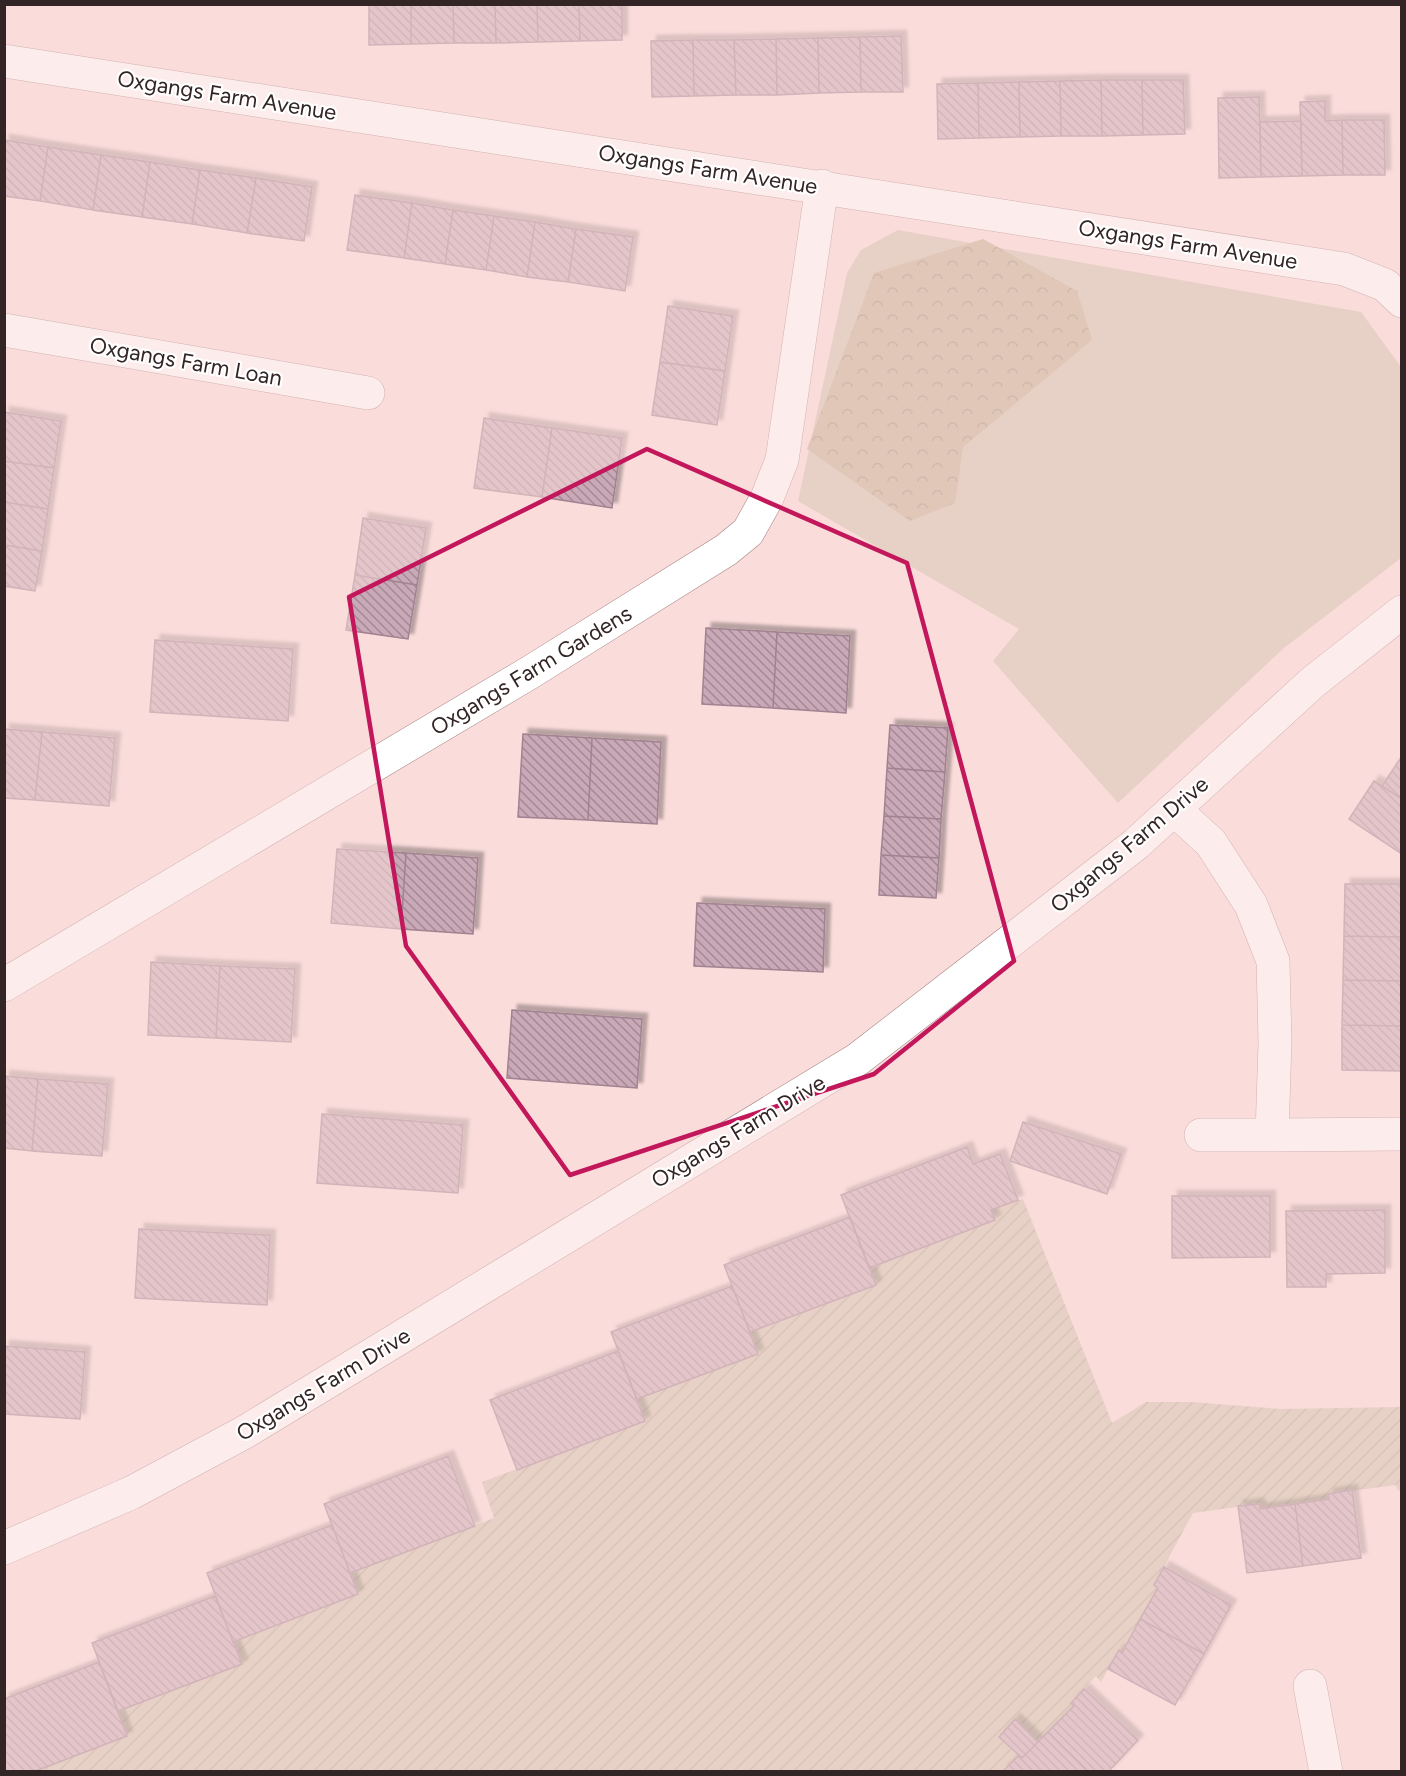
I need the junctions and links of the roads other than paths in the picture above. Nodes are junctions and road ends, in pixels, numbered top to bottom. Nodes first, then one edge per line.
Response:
1 (4, 61) edge
2 (822, 186) junction
3 (1401, 301) edge
4 (4, 330) edge
5 (368, 393) dead end
6 (1401, 612) edge
7 (1174, 809) junction
8 (4, 985) edge
9 (1401, 1134) edge
10 (1201, 1135) dead end
11 (1272, 1135) junction
12 (4, 1548) edge
13 (1310, 1686) dead end
14 (1326, 1772) edge

1 - 2 street, Oxgangs Farm Avenue
2 - 3 street, Oxgangs Farm Avenue
2 - 8 street, Oxgangs Farm Gardens
4 - 5 street, Oxgangs Farm Loan
6 - 7 street, Oxgangs Farm Drive
7 - 11 street
7 - 12 street, Oxgangs Farm Drive
9 - 11 street
10 - 11 street
13 - 14 street

